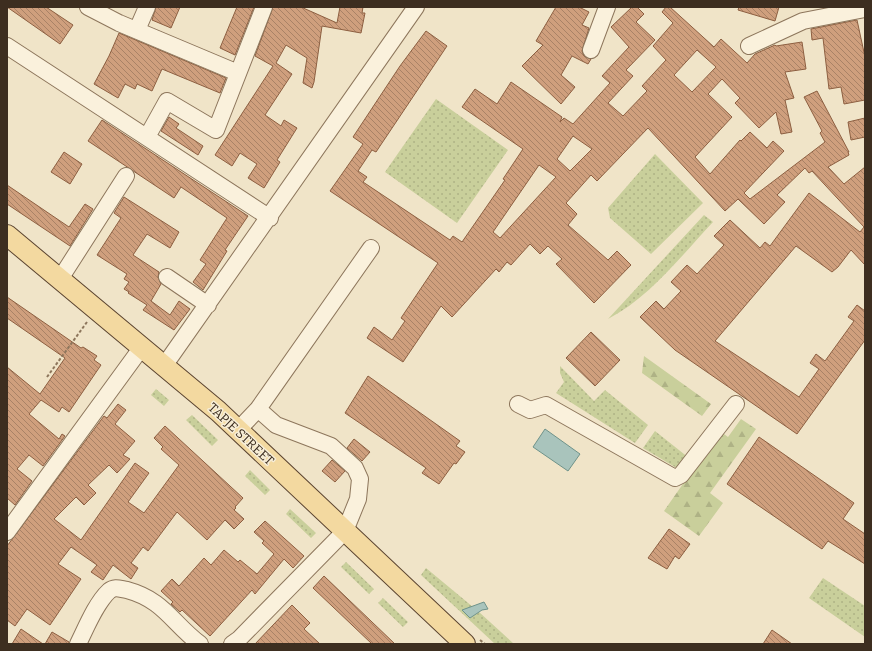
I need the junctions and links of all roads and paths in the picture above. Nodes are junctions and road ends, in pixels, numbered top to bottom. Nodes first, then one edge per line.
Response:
1 (88, 7) edge
2 (147, 7) edge
3 (264, 7) edge
4 (416, 7) edge
5 (607, 7) edge
6 (862, 12) edge
7 (137, 30) junction
8 (7, 46) edge
9 (749, 46) dead end
10 (591, 50) dead end
11 (238, 73) junction
12 (147, 137) junction
13 (126, 176) dead end
14 (270, 218) junction
15 (7, 235) edge
16 (371, 248) dead end
17 (167, 278) dead end
18 (60, 279) junction
19 (208, 305) junction
20 (89, 320) dead end
21 (142, 347) junction
22 (164, 366) junction
23 (47, 377) dead end
24 (518, 404) dead end
25 (736, 404) dead end
26 (258, 409) junction
27 (238, 430) junction
28 (345, 530) junction
29 (7, 532) edge
30 (78, 644) edge
31 (200, 644) edge
32 (232, 644) edge
33 (465, 644) edge

1 - 7 street
2 - 7 street
3 - 11 street
4 - 14 street
5 - 10 street
6 - 9 street
7 - 11 street
8 - 12 street
11 - 12 street
12 - 14 street
13 - 18 street
14 - 19 street
15 - 18 main road, TAPJE STREET
16 - 26 street
17 - 19 street
18 - 21 main road, TAPJE STREET
19 - 22 street
20 - 23 path
21 - 22 main road, TAPJE STREET
21 - 29 street
22 - 27 main road, TAPJE STREET
24 - 25 street
26 - 27 street
26 - 28 street
27 - 28 main road, TAPJE STREET
28 - 32 street
28 - 33 main road, TAPJE STREET
30 - 31 street

